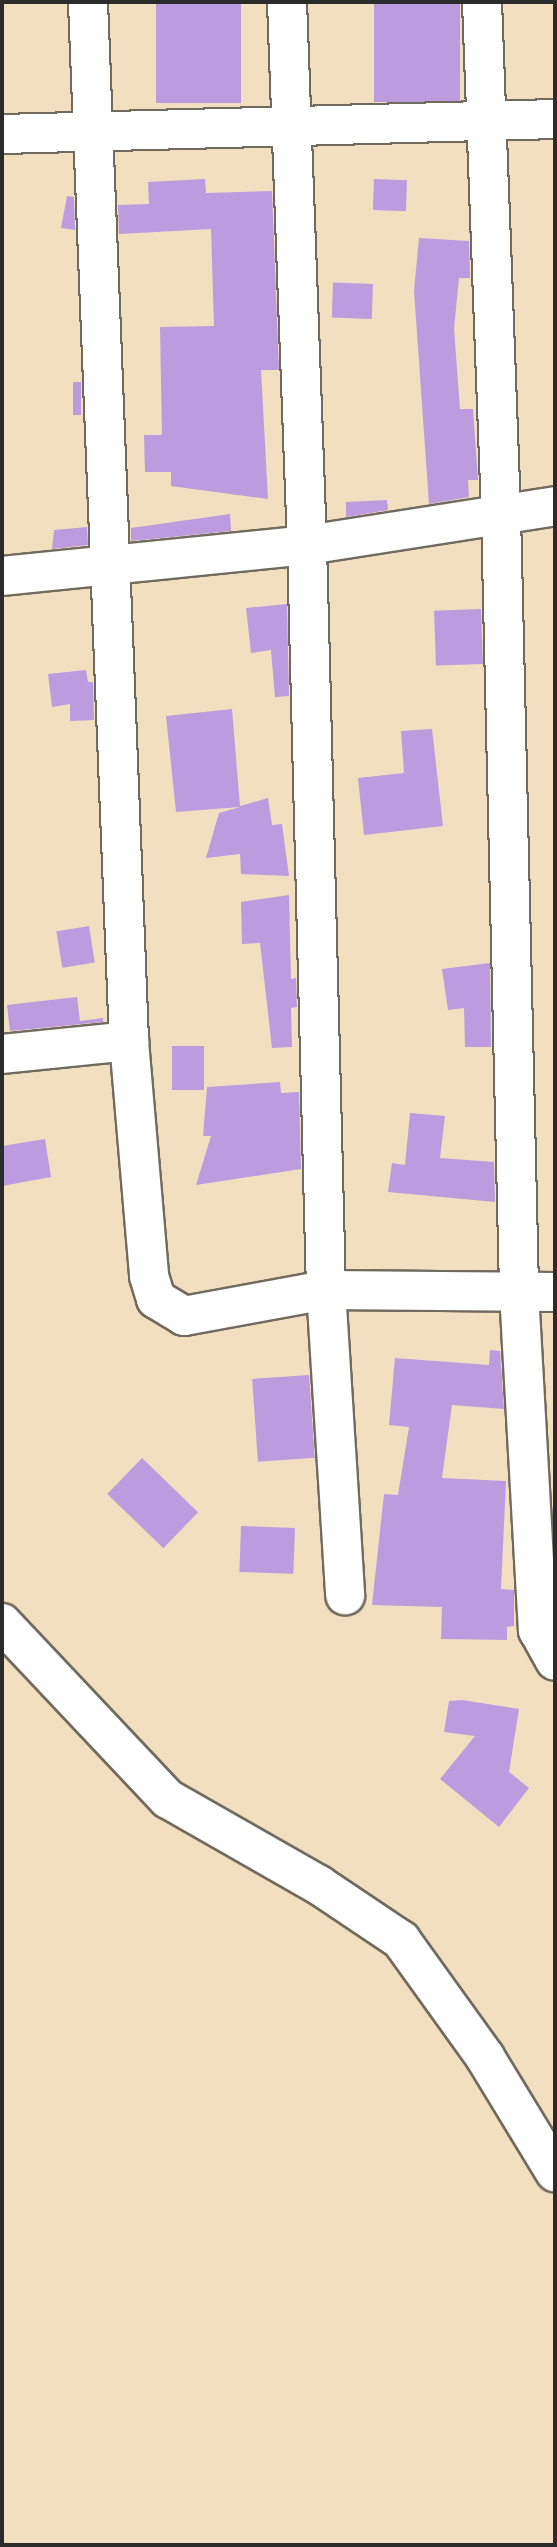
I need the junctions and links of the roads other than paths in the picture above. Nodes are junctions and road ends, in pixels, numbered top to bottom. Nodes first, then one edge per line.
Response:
1 (88, 2) edge
2 (287, 2) edge
3 (482, 2) edge
4 (487, 119) junction
5 (555, 119) edge
6 (293, 125) junction
7 (91, 133) junction
8 (2, 134) edge
9 (555, 506) edge
10 (501, 514) junction
11 (307, 545) junction
12 (109, 566) junction
13 (2, 576) edge
14 (129, 1041) junction
15 (2, 1054) edge
16 (326, 1290) junction
17 (537, 1292) edge
18 (345, 1595) dead end
19 (2, 1623) edge
20 (555, 1661) edge
21 (555, 2172) edge

1 - 7 street
2 - 6 street
3 - 4 street
4 - 5 street
4 - 6 street
4 - 10 street
6 - 7 street
6 - 11 street
7 - 8 street
7 - 12 street
9 - 10 street
10 - 11 street
10 - 17 street
11 - 12 street
11 - 16 street
12 - 13 street
12 - 14 street
14 - 15 street
14 - 16 street
16 - 17 street
16 - 18 street
17 - 20 street
19 - 21 street

